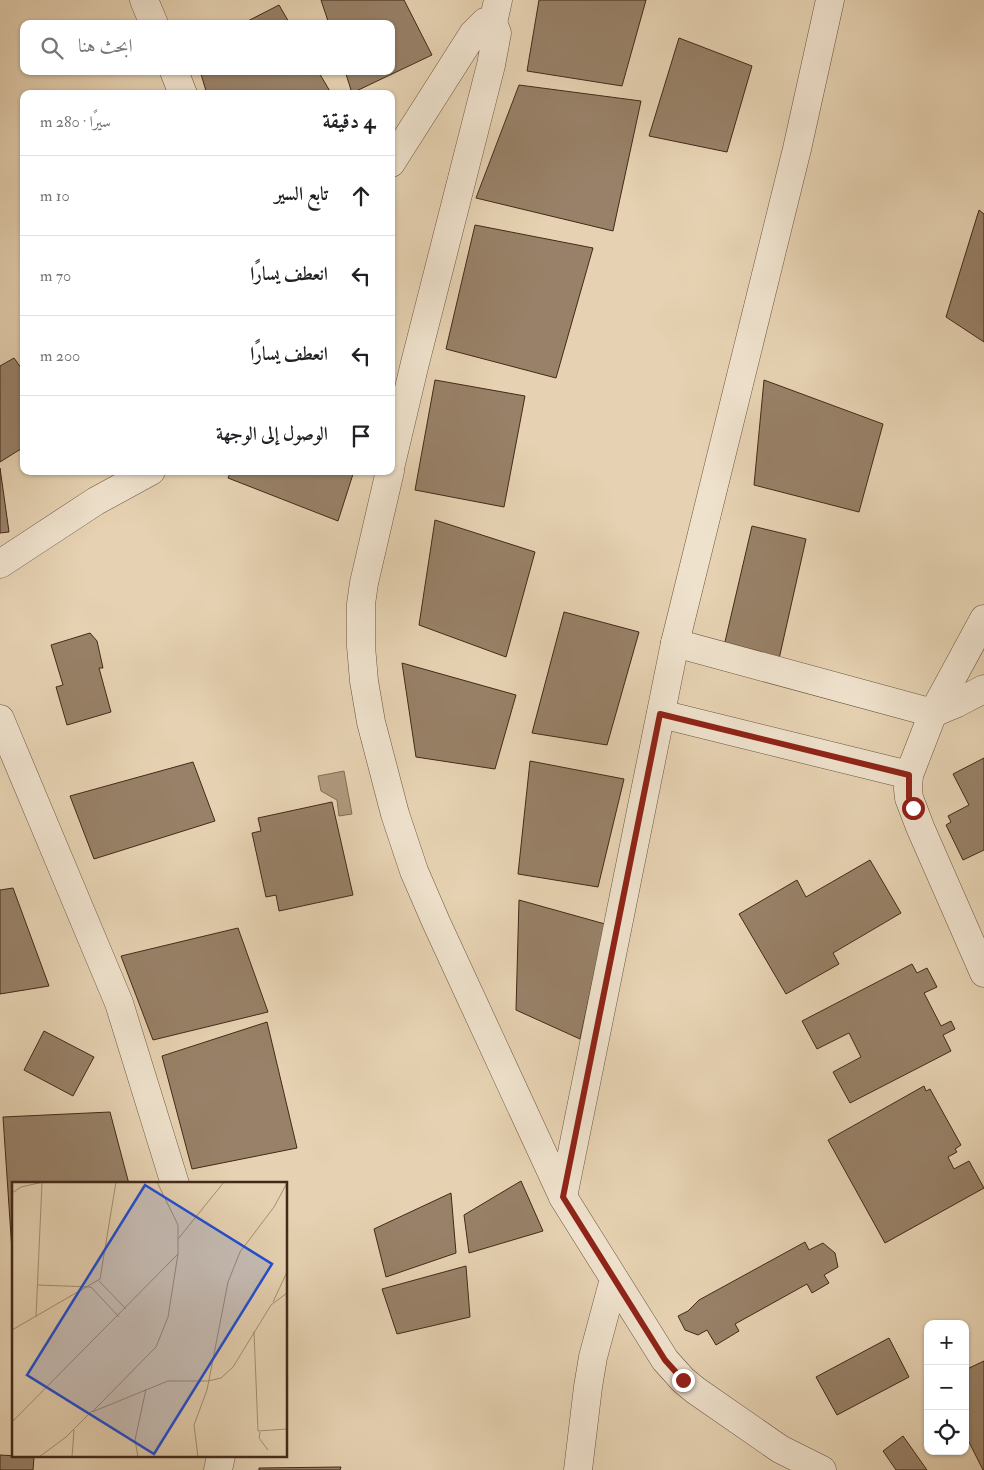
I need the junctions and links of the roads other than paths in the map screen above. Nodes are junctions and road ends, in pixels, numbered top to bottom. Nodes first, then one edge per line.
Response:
1 (144, 0) edge
2 (830, 0) edge
3 (495, 12) edge
4 (152, 20) edge
5 (176, 75) edge
6 (181, 90) edge
7 (395, 157) edge
8 (395, 447) edge
9 (144, 475) edge
10 (389, 475) edge
11 (0, 564) edge
12 (984, 619) edge
13 (675, 643) junction
14 (984, 689) edge
15 (933, 712) junction
16 (660, 714) junction
17 (0, 719) edge
18 (909, 775) junction
19 (984, 973) edge
20 (174, 1182) edge
21 (563, 1197) junction
22 (614, 1279) junction
23 (578, 1470) edge
24 (822, 1470) edge

1 - 4 street
2 - 13 street
3 - 7 street
3 - 8 street
5 - 6 street
9 - 11 street
10 - 21 street
12 - 15 street
13 - 15 street
13 - 16 street
14 - 15 street
15 - 18 street
16 - 18 street
16 - 21 street
17 - 20 street
18 - 19 street
21 - 22 street
22 - 23 street
22 - 24 street

